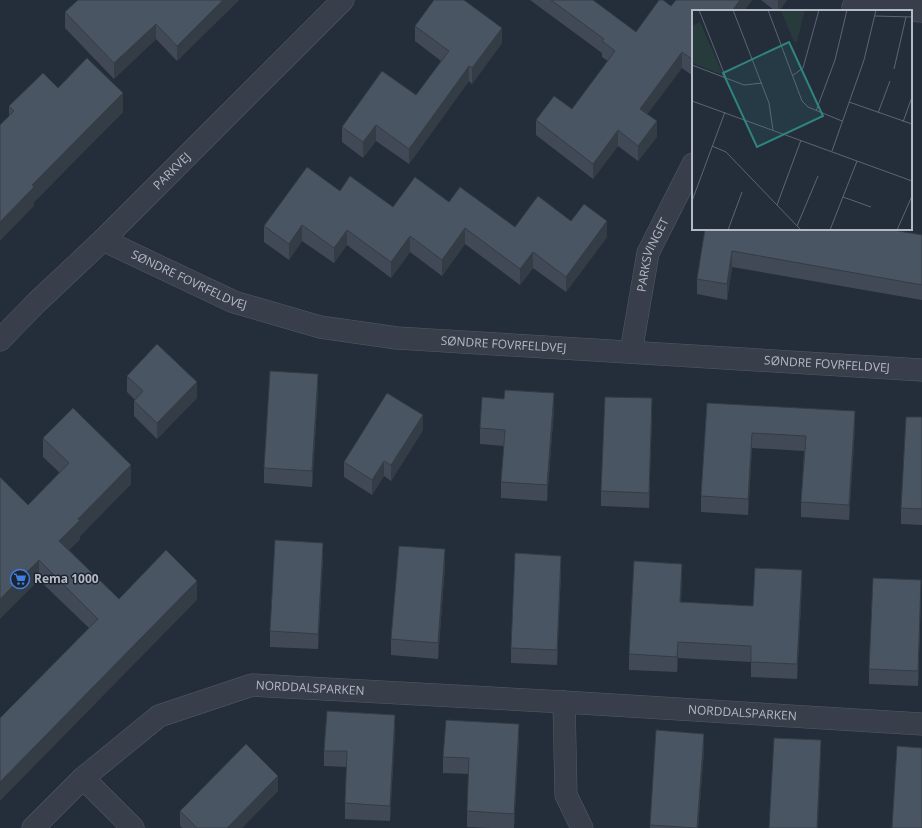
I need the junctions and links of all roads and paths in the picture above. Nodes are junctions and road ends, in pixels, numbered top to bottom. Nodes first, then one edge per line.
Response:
1 (343, 0) edge
2 (854, 6) edge
3 (908, 10) edge
4 (912, 10) edge
5 (922, 11) edge
6 (692, 166) edge
7 (103, 240) junction
8 (0, 340) edge
9 (631, 352) junction
10 (922, 370) edge
11 (564, 702) junction
12 (922, 724) edge
13 (83, 778) junction
14 (33, 828) edge
15 (133, 828) edge
16 (582, 828) edge

1 - 7 street, PARKVEJ
2 - 3 street
4 - 5 street
6 - 9 street, PARKSVINGET
7 - 8 street, PARKVEJ
7 - 9 street, SØNDRE FOVRFELDVEJ
9 - 10 street, SØNDRE FOVRFELDVEJ
11 - 12 street, NORDDALSPARKEN
11 - 13 street, NORDDALSPARKEN
11 - 16 street
13 - 14 street, NORDDALSPARKEN
13 - 15 street

